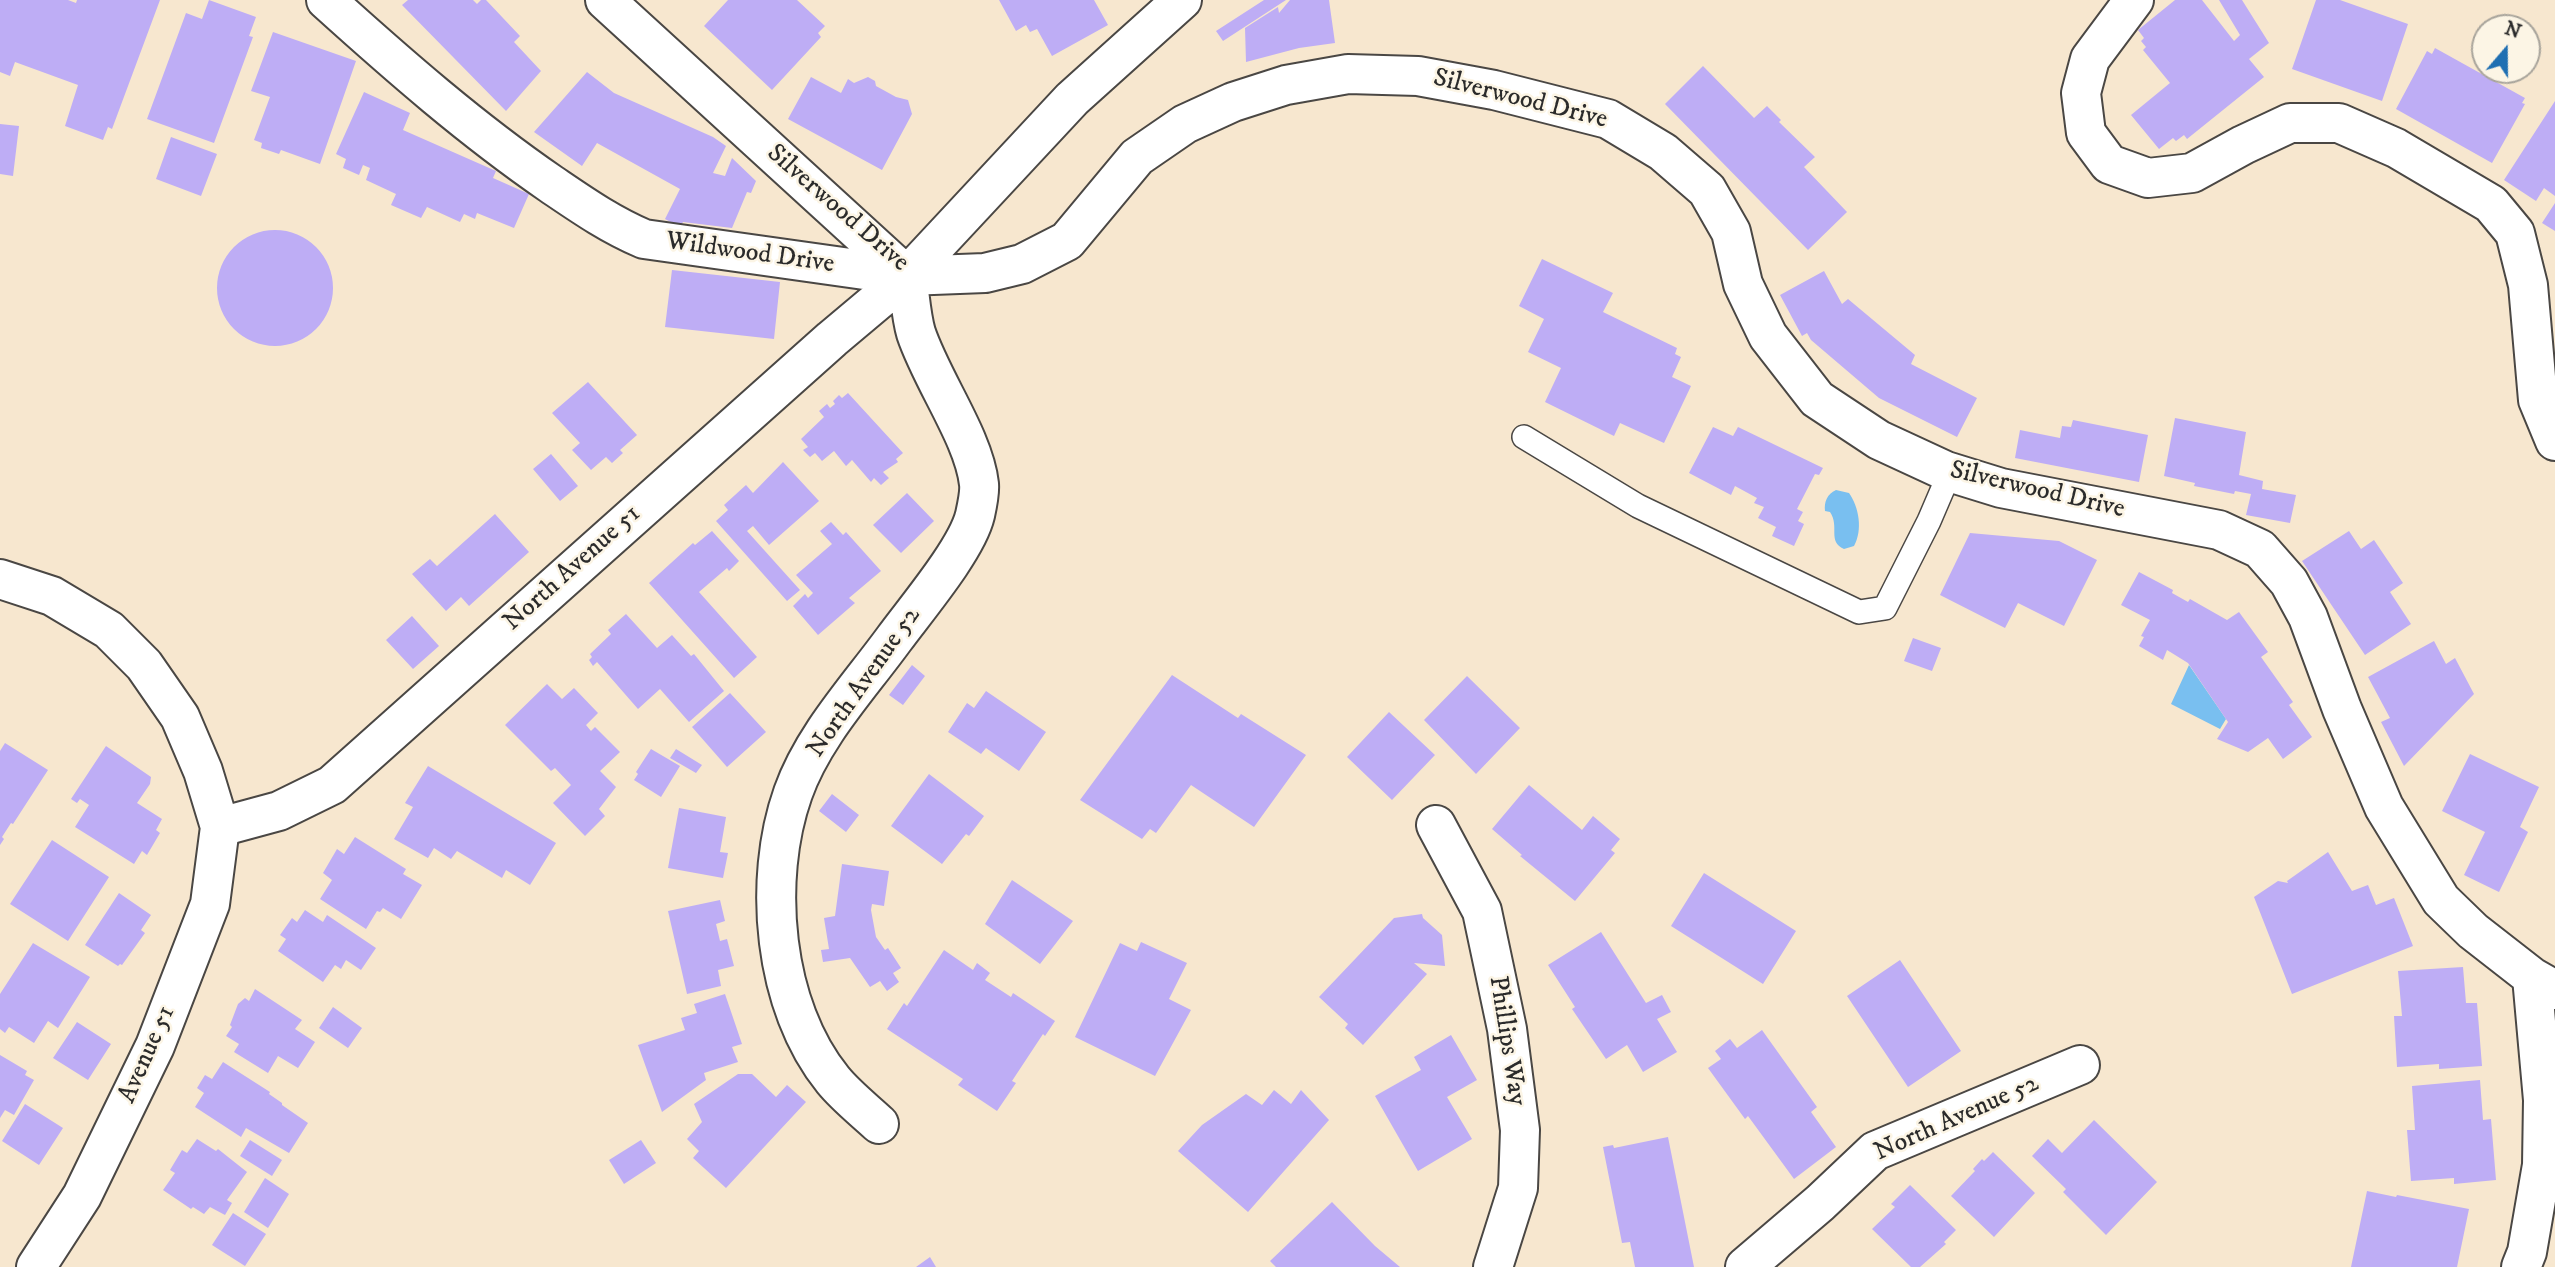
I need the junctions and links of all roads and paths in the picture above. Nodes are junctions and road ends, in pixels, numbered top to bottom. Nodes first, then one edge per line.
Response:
1 (326, 0) edge
2 (605, 0) edge
3 (1182, 0) edge
4 (2134, 0) edge
5 (907, 276) junction
6 (2544, 353) edge
7 (1524, 437) dead end
8 (2555, 441) edge
9 (1950, 472) junction
10 (0, 579) edge
11 (1436, 825) dead end
12 (220, 827) junction
13 (2543, 983) edge
14 (2080, 1065) dead end
15 (878, 1124) dead end
16 (36, 1267) edge
17 (1493, 1267) edge
18 (1745, 1267) edge
19 (2521, 1267) edge

1 - 5 street, Wildwood Drive
2 - 5 street, Silverwood Drive
3 - 5 street
4 - 6 street
5 - 9 street, Silverwood Drive
5 - 12 street, North Avenue 51
5 - 15 street, North Avenue 52
6 - 8 street
7 - 9 lane
9 - 13 street, Silverwood Drive
10 - 12 street
11 - 17 street, Phillips Way
12 - 16 street, Avenue 51
13 - 19 street
14 - 18 street, North Avenue 52

